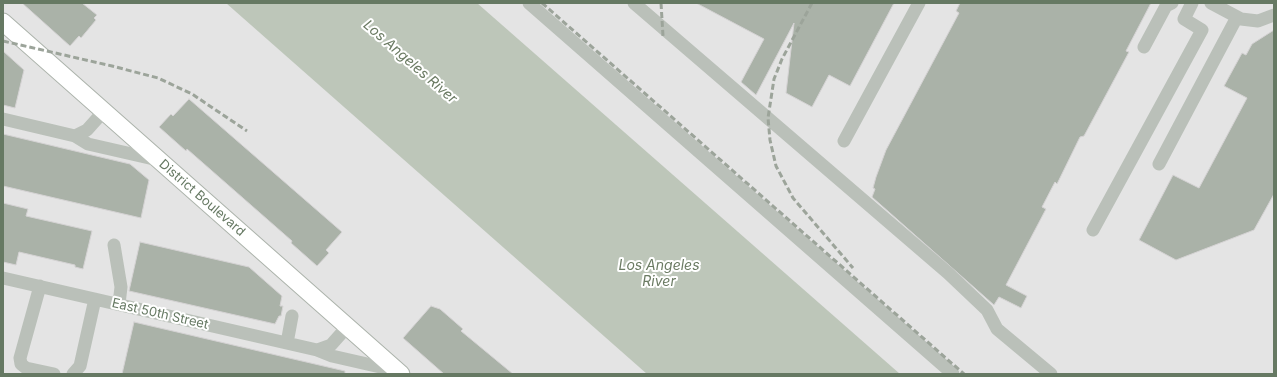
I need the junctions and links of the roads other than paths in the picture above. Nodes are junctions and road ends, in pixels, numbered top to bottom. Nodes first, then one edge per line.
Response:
1 (529, 3) edge
2 (634, 3) edge
3 (919, 3) edge
4 (1172, 3) edge
5 (1192, 3) edge
6 (1211, 3) edge
7 (1274, 15) edge
8 (1237, 17) junction
9 (3, 22) edge
10 (1144, 47) dead end
11 (104, 111) junction
12 (3, 119) edge
13 (75, 136) junction
14 (844, 142) dead end
15 (158, 160) junction
16 (1159, 164) dead end
17 (1093, 230) dead end
18 (114, 245) dead end
19 (3, 278) edge
20 (40, 286) junction
21 (95, 299) junction
22 (119, 304) junction
23 (292, 316) dead end
24 (347, 327) junction
25 (287, 343) junction
26 (317, 350) junction
27 (400, 373) edge
28 (54, 374) edge
29 (72, 374) edge
30 (953, 374) edge
31 (1051, 374) edge

1 - 30 street
2 - 31 street
3 - 14 street
4 - 10 street
5 - 17 street
6 - 8 street
7 - 8 street
8 - 16 street
9 - 11 main road, District Boulevard
11 - 13 street
11 - 15 main road, District Boulevard
12 - 13 street
13 - 15 street
15 - 24 main road, District Boulevard
18 - 22 street
19 - 20 street, East 50th Street
20 - 21 street, East 50th Street
20 - 28 street
21 - 22 street, East 50th Street
21 - 29 street
22 - 25 street, East 50th Street
23 - 25 street
24 - 26 street
24 - 27 main road, District Boulevard
25 - 26 street, East 50th Street
26 - 27 street, East 50th Street

